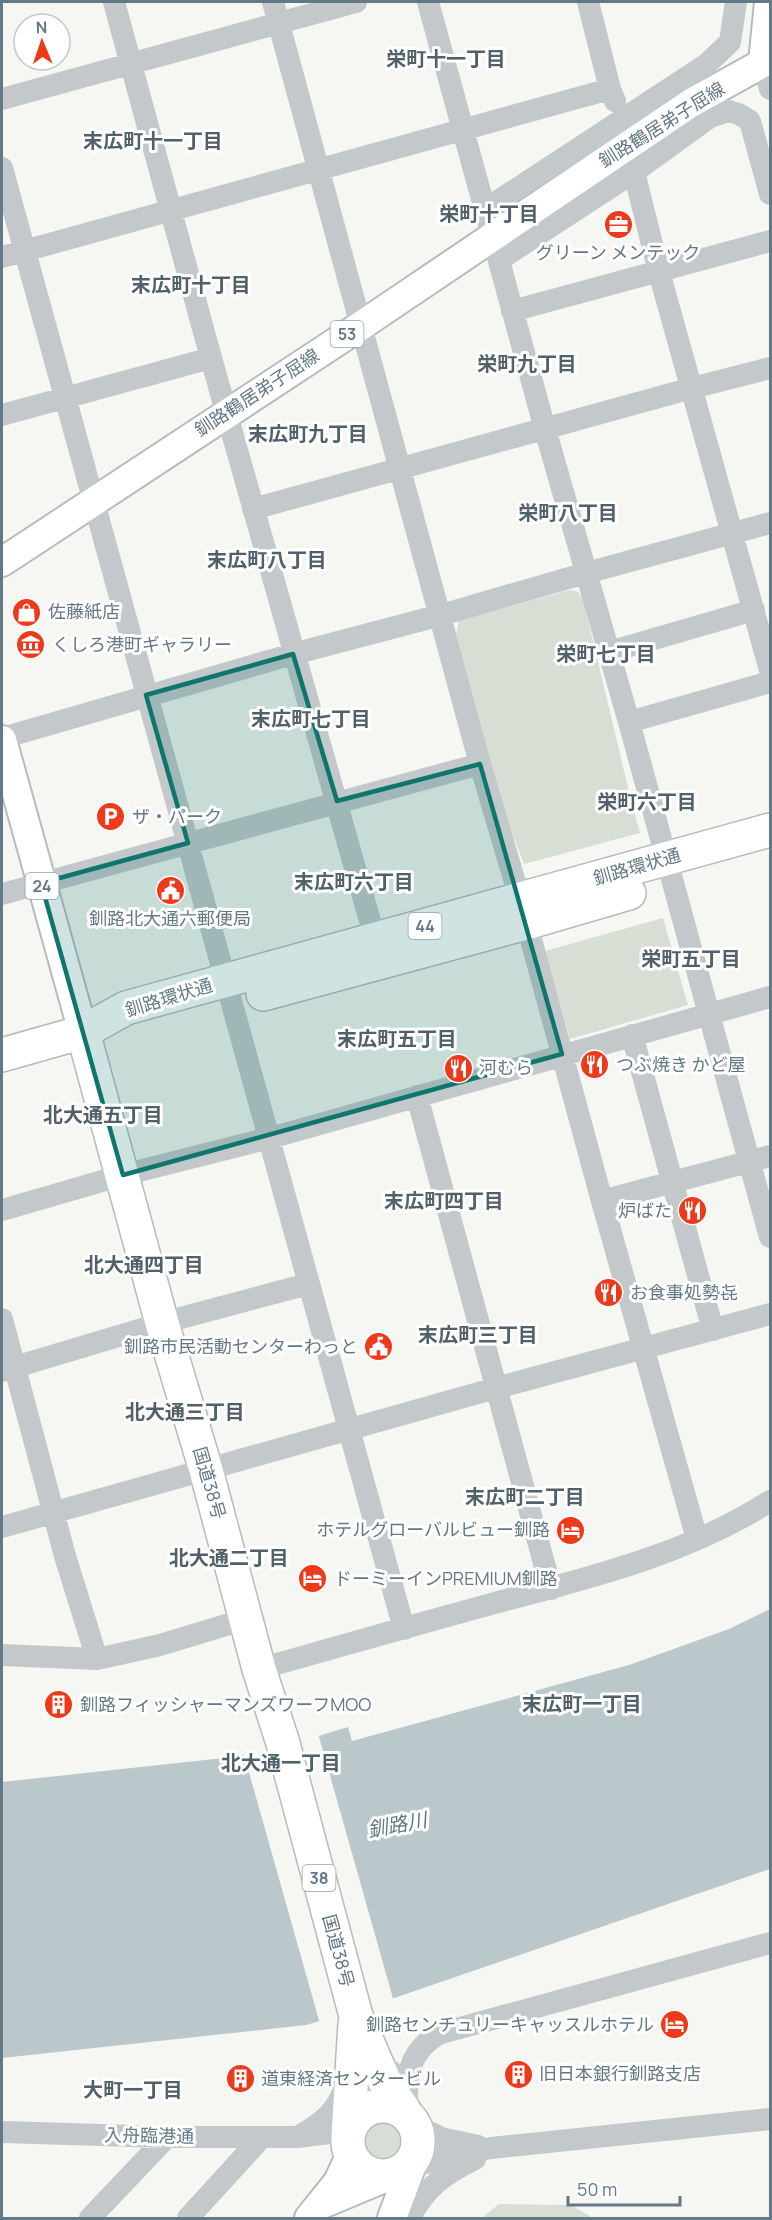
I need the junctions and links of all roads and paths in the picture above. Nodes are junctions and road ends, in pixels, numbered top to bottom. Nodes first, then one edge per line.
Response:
1 (114, 2) edge
2 (356, 2) edge
3 (428, 2) edge
4 (588, 2) edge
5 (736, 2) edge
6 (769, 2) edge
7 (276, 12) edge
8 (131, 64) junction
9 (767, 76) edge
10 (610, 89) junction
11 (2, 99) edge
12 (622, 118) junction
13 (462, 130) junction
14 (2, 168) edge
15 (318, 170) junction
16 (634, 172) junction
17 (771, 194) edge
18 (171, 210) junction
19 (492, 235) junction
20 (771, 241) edge
21 (24, 251) junction
22 (2, 257) edge
23 (659, 272) junction
24 (512, 311) junction
25 (362, 325) junction
26 (211, 358) junction
27 (771, 368) edge
28 (693, 388) junction
29 (65, 397) junction
30 (226, 412) junction
31 (2, 415) edge
32 (544, 429) junction
33 (400, 468) junction
34 (94, 500) junction
35 (254, 508) junction
36 (771, 523) edge
37 (732, 532) junction
38 (2, 562) edge
39 (586, 573) junction
40 (754, 610) junction
41 (441, 615) junction
42 (609, 652) junction
43 (293, 654) junction
44 (771, 670) edge
45 (771, 682) edge
46 (146, 695) junction
47 (629, 722) junction
48 (2, 739) edge
49 (480, 764) junction
50 (337, 801) junction
51 (771, 830) edge
52 (188, 843) junction
53 (771, 853) edge
54 (669, 870) junction
55 (41, 883) junction
56 (2, 894) edge
57 (523, 911) junction
58 (375, 939) junction
59 (229, 992) junction
60 (771, 997) edge
61 (709, 1014) junction
62 (83, 1032) junction
63 (632, 1035) junction
64 (2, 1054) edge
65 (562, 1054) junction
66 (417, 1096) junction
67 (268, 1139) junction
68 (760, 1159) edge
69 (123, 1175) junction
70 (673, 1182) junction
71 (602, 1201) junction
72 (2, 1210) edge
73 (771, 1237) edge
74 (308, 1284) junction
75 (771, 1314) edge
76 (2, 1319) edge
77 (162, 1323) junction
78 (713, 1330) junction
79 (643, 1349) junction
80 (8, 1369) edge
81 (496, 1388) junction
82 (349, 1430) junction
83 (206, 1470) junction
84 (771, 1501) edge
85 (54, 1513) junction
86 (2, 1527) edge
87 (698, 1539) junction
88 (550, 1589) junction
89 (246, 1619) junction
90 (404, 1629) junction
91 (2, 1655) edge
92 (97, 1659) junction
93 (259, 1669) junction
94 (771, 1942) edge
95 (358, 2041) junction
96 (401, 2064) junction
97 (771, 2119) edge
98 (2, 2132) edge
99 (167, 2137) junction
100 (262, 2137) junction
101 (297, 2137) junction
102 (379, 2145) junction
103 (519, 2145) junction
104 (491, 2148) junction
105 (316, 2211) edge
106 (90, 2218) edge
107 (188, 2218) edge
108 (375, 2218) edge
109 (392, 2218) edge
110 (410, 2218) edge

1 - 8 street
2 - 7 street
3 - 13 street
4 - 10 street
5 - 12 street
6 - 9 main road, 釧路鶴居弟子屈線 / 53
7 - 8 street
7 - 15 street
8 - 11 street
8 - 18 street
9 - 19 main road, 釧路鶴居弟子屈線 / 53
10 - 12 street
10 - 13 street
12 - 19 street
13 - 15 street
13 - 19 street
14 - 21 street
15 - 18 street
15 - 25 street
16 - 17 street
16 - 19 street
16 - 23 street
18 - 21 street
18 - 26 street
19 - 24 street
19 - 25 main road, 釧路鶴居弟子屈線 / 53
20 - 23 street
21 - 22 street
21 - 29 street
23 - 24 street
23 - 28 street
24 - 32 street
25 - 30 main road, 釧路鶴居弟子屈線 / 53
25 - 33 street
26 - 29 street
26 - 30 street
27 - 28 street
28 - 32 street
28 - 37 street
29 - 31 street
29 - 34 street
30 - 34 main road, 釧路鶴居弟子屈線 / 53
30 - 35 street
32 - 33 street
32 - 39 street
33 - 35 street
33 - 41 street
34 - 38 main road, 釧路鶴居弟子屈線 / 53
34 - 46 street
35 - 43 street
36 - 37 street
37 - 39 street
37 - 40 street
39 - 41 street
39 - 42 street
40 - 42 street
40 - 44 street
41 - 43 street
41 - 49 street
42 - 47 street
43 - 46 street
43 - 50 street
45 - 47 street
46 - 48 street
46 - 52 street
47 - 54 street
48 - 55 main road, 24
49 - 50 street
49 - 57 street
50 - 52 street
50 - 58 street
51 - 54 highway, 釧路環状通 / 44
52 - 55 street
52 - 59 street
53 - 54 highway, 釧路環状通 / 44
54 - 57 highway, 釧路環状通 / 44
54 - 61 street
55 - 56 street
55 - 62 main road, 24
57 - 58 highway, 釧路環状通 / 44
57 - 59 highway, 釧路環状通 / 44
57 - 65 street
58 - 59 highway, 釧路環状通 / 44
59 - 62 highway, 釧路環状通 / 44
59 - 67 street
60 - 61 street
61 - 63 street
61 - 68 street
62 - 64 highway
62 - 69 highway, 国道38号 / 38
63 - 65 street
63 - 70 street
65 - 66 street
65 - 71 street
66 - 67 street
66 - 81 street
67 - 69 street
67 - 74 street
68 - 70 street
68 - 73 street
69 - 72 street
69 - 77 highway, 国道38号 / 38
70 - 71 street
70 - 78 street
71 - 79 street
74 - 77 street
74 - 82 street
75 - 78 street
76 - 80 street
77 - 80 street
77 - 83 highway, 国道38号 / 38
78 - 79 street
79 - 81 street
79 - 87 street
80 - 85 street
81 - 82 street
81 - 88 street
82 - 83 street
82 - 90 street
83 - 85 street
83 - 89 highway, 国道38号 / 38
84 - 87 street
85 - 86 street
85 - 92 street
87 - 88 street
88 - 90 street
89 - 92 street
89 - 93 highway, 国道38号 / 38
90 - 93 street
91 - 92 street
93 - 95 highway, 国道38号 / 38
94 - 96 street
95 - 96 highway, 国道38号 / 38
95 - 101 street
95 - 102 highway, 国道38号 / 38
96 - 102 highway, 国道38号 / 38
97 - 103 street
98 - 99 street, 入舟臨港通
99 - 100 street, 入舟臨港通
99 - 106 street
100 - 101 street, 入舟臨港通
100 - 107 street
101 - 102 street, 入舟臨港通
102 - 104 street
102 - 104 street, 入舟臨港通
102 - 105 main road
102 - 108 main road
102 - 109 main road
103 - 104 street
103 - 110 street

